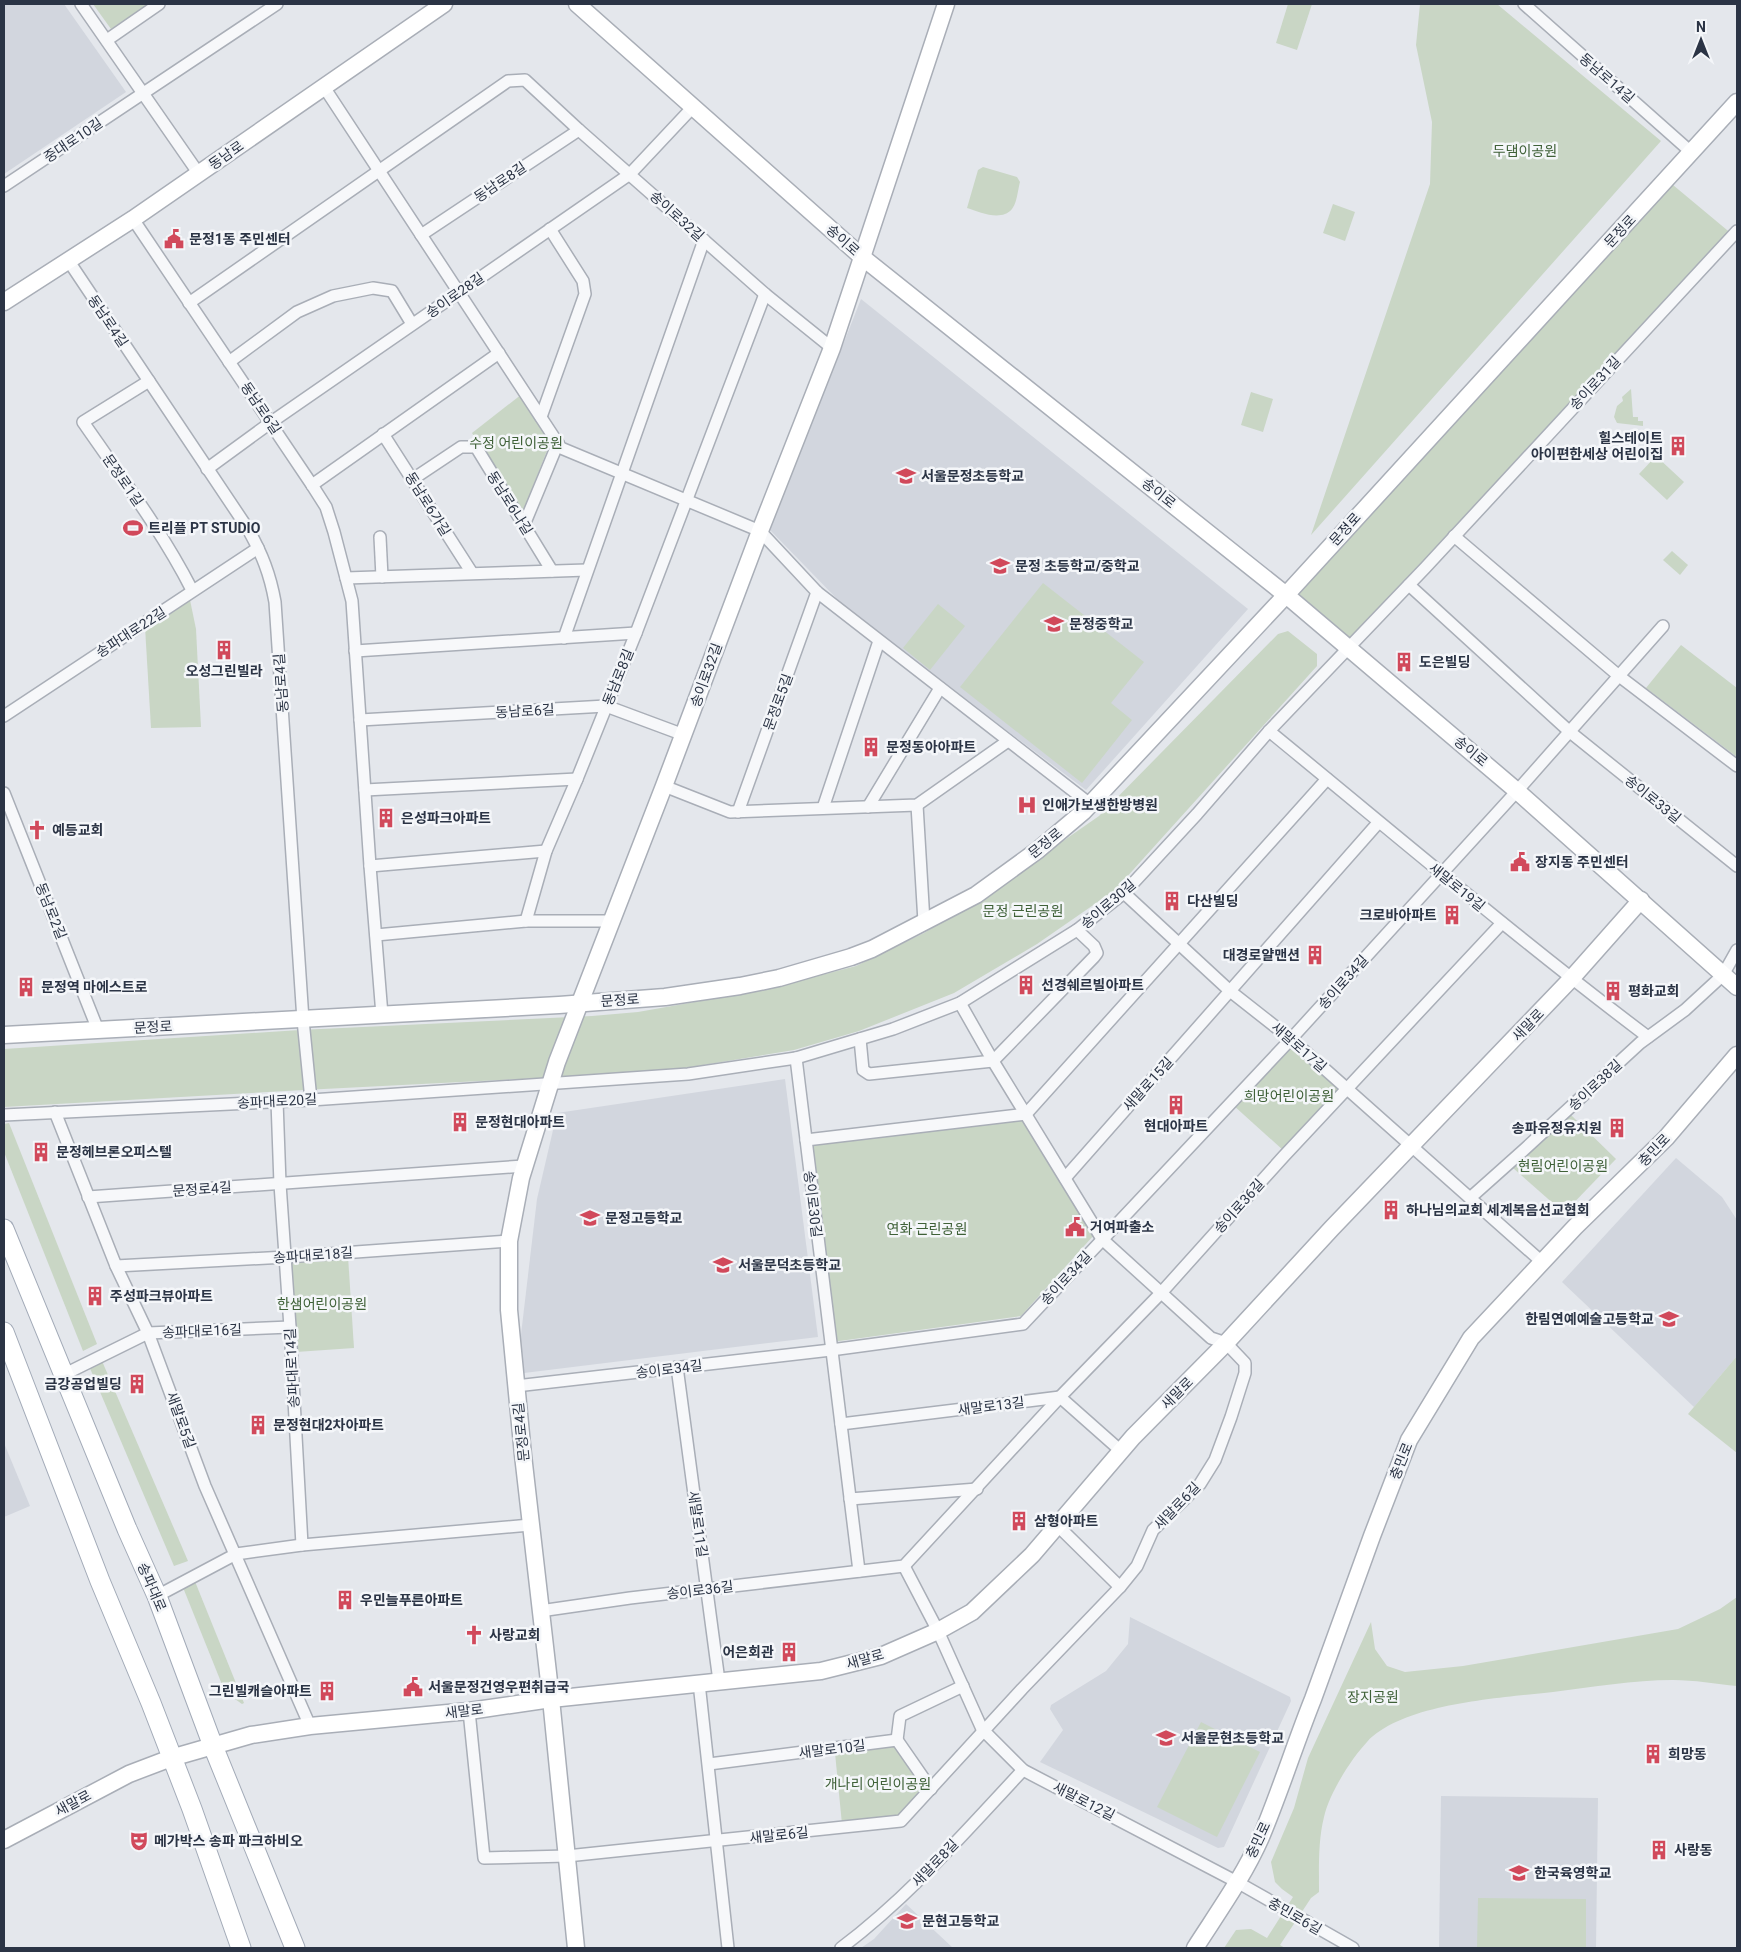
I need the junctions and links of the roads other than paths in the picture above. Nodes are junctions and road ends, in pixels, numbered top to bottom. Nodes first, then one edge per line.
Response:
1 (81, 4) edge
2 (160, 4) edge
3 (277, 4) edge
4 (577, 4) edge
5 (946, 4) edge
6 (1524, 4) edge
7 (437, 6) edge
8 (107, 40) junction
9 (324, 87) junction
10 (143, 93) junction
11 (1737, 102) edge
12 (692, 108) junction
13 (579, 130) junction
14 (1691, 152) junction
15 (379, 171) junction
16 (199, 174) junction
17 (630, 174) junction
18 (4, 186) edge
19 (133, 219) junction
20 (550, 229) junction
21 (1737, 231) edge
22 (421, 235) junction
23 (704, 240) junction
24 (862, 257) junction
25 (68, 260) junction
26 (459, 292) junction
27 (765, 294) junction
28 (4, 302) edge
29 (190, 303) junction
30 (412, 324) junction
31 (832, 348) junction
32 (499, 353) junction
33 (229, 362) junction
34 (149, 381) junction
35 (541, 417) junction
36 (270, 423) junction
37 (383, 434) junction
38 (558, 443) junction
39 (208, 469) junction
40 (621, 474) junction
41 (412, 479) junction
42 (312, 485) junction
43 (686, 502) junction
44 (524, 525) junction
45 (760, 531) junction
46 (1454, 536) junction
47 (380, 537) dead end
48 (258, 548) junction
49 (587, 570) junction
50 (552, 571) junction
51 (472, 574) junction
52 (382, 577) junction
53 (346, 578) junction
54 (1409, 585) junction
55 (192, 590) junction
56 (817, 592) junction
57 (1286, 595) junction
58 (1663, 626) dead end
59 (636, 634) junction
60 (564, 638) junction
61 (879, 641) junction
62 (1349, 648) junction
63 (355, 651) junction
64 (1619, 676) junction
65 (940, 688) junction
66 (606, 706) junction
67 (4, 716) edge
68 (360, 720) junction
69 (1269, 731) junction
70 (1570, 732) junction
71 (684, 735) junction
72 (1008, 741) junction
73 (1737, 766) edge
74 (578, 779) junction
75 (1327, 779) junction
76 (664, 786) junction
77 (365, 790) junction
78 (1518, 791) junction
79 (4, 792) edge
80 (1090, 804) junction
81 (917, 805) junction
82 (868, 807) junction
83 (823, 808) junction
84 (738, 812) junction
85 (1378, 823) junction
86 (546, 851) junction
87 (370, 866) junction
88 (1737, 866) edge
89 (1441, 874) junction
90 (1124, 893) junction
91 (1641, 900) junction
92 (526, 921) junction
93 (613, 921) junction
94 (924, 922) junction
95 (1502, 923) junction
96 (1077, 930) junction
97 (376, 935) junction
98 (1178, 944) junction
99 (1737, 950) edge
100 (1723, 976) junction
101 (1572, 979) junction
102 (1737, 987) edge
103 (1230, 991) junction
104 (581, 1002) junction
105 (960, 1003) junction
106 (382, 1015) junction
107 (303, 1020) junction
108 (98, 1030) junction
109 (4, 1035) edge
110 (1648, 1037) junction
111 (860, 1039) junction
112 (1291, 1039) junction
113 (1737, 1055) edge
114 (796, 1058) junction
115 (993, 1061) junction
116 (551, 1083) junction
117 (1348, 1090) junction
118 (311, 1100) junction
119 (277, 1101) junction
120 (54, 1112) junction
121 (1026, 1114) junction
122 (4, 1115) edge
123 (806, 1140) junction
124 (1410, 1146) junction
125 (524, 1166) junction
126 (1065, 1178) junction
127 (280, 1184) junction
128 (88, 1197) junction
129 (1470, 1198) junction
130 (4, 1229) edge
131 (1102, 1239) junction
132 (509, 1241) junction
133 (286, 1257) junction
134 (1542, 1262) junction
135 (116, 1266) junction
136 (1161, 1293) junction
137 (290, 1327) junction
138 (4, 1332) edge
139 (148, 1333) junction
140 (1226, 1343) junction
141 (831, 1350) junction
142 (677, 1367) junction
143 (63, 1375) junction
144 (516, 1386) junction
145 (1060, 1397) junction
146 (841, 1424) junction
147 (1121, 1451) junction
148 (977, 1489) junction
149 (850, 1499) junction
150 (530, 1525) junction
151 (1057, 1525) junction
152 (302, 1546) junction
153 (236, 1554) junction
154 (904, 1566) junction
155 (859, 1571) junction
156 (1120, 1587) junction
157 (707, 1589) junction
158 (157, 1596) junction
159 (540, 1611) junction
160 (938, 1631) junction
161 (719, 1682) junction
162 (699, 1684) junction
163 (963, 1686) junction
164 (550, 1699) junction
165 (469, 1712) junction
166 (310, 1726) junction
167 (984, 1731) junction
168 (897, 1740) junction
169 (213, 1746) junction
170 (171, 1758) junction
171 (709, 1764) junction
172 (1023, 1770) junction
173 (931, 1789) junction
174 (4, 1840) edge
175 (717, 1841) junction
176 (567, 1856) junction
177 (1237, 1882) junction
178 (241, 1948) edge
179 (295, 1948) edge
180 (576, 1948) edge
181 (728, 1948) edge
182 (841, 1948) edge
183 (1195, 1948) edge
184 (1353, 1948) edge

1 - 8 street
2 - 8 street
3 - 10 street, 중대로10길
4 - 12 street, 송이로
5 - 24 street, 송이로32길
6 - 14 street, 동남로14길
7 - 9 street, 동남로
8 - 10 street
9 - 15 street
9 - 16 street, 동남로
10 - 16 street
10 - 18 street, 중대로10길
11 - 14 street, 문정로
12 - 17 street, 송이로28길
12 - 24 street, 송이로
13 - 15 street, 송이로32길
13 - 17 street, 송이로32길
13 - 22 street, 동남로8길
14 - 57 street, 문정로
15 - 22 street
15 - 29 street
16 - 19 street, 동남로
17 - 20 street, 송이로28길
17 - 23 street, 송이로32길
19 - 25 street, 동남로
19 - 29 street, 동남로6길
20 - 26 street, 송이로28길
20 - 35 street
21 - 46 street, 송이로31길
22 - 26 street
23 - 27 street, 송이로32길
23 - 40 street
24 - 31 street, 송이로32길
24 - 57 street, 송이로
25 - 28 street, 동남로
25 - 34 street, 동남로4길
26 - 30 street, 송이로28길
26 - 32 street
27 - 31 street, 송이로32길
27 - 43 street, 동남로8길
29 - 33 street, 동남로6길
30 - 33 street
30 - 36 street, 송이로28길
31 - 45 street, 송이로32길
32 - 35 street
32 - 37 street
33 - 36 street, 동남로6길
34 - 39 street, 동남로4길
34 - 55 street, 문정로1길
35 - 38 street
36 - 39 street, 송이로28길
36 - 42 street, 동남로6길
37 - 41 street, 동남로6가길
37 - 42 street
38 - 40 street
38 - 44 street
39 - 48 street, 동남로4길
40 - 43 street
40 - 49 street
41 - 44 street, 동남로6나길
41 - 51 street, 동남로6가길
42 - 53 street, 동남로6길
43 - 45 street
43 - 59 street, 동남로8길
44 - 50 street, 동남로6나길
45 - 56 street
45 - 71 street, 송이로32길
46 - 54 street, 송이로31길
46 - 64 street
47 - 52 street
48 - 55 street, 송파대로22길
48 - 107 street, 동남로4길
49 - 50 street
49 - 60 street
50 - 51 street
51 - 52 street
52 - 53 street
53 - 63 street, 동남로6길
54 - 62 street, 송이로31길
54 - 70 street
55 - 67 street, 송파대로22길
56 - 61 street
56 - 84 street, 문정로5길
57 - 62 street, 송이로
57 - 80 street, 문정로
58 - 64 street
59 - 60 street
59 - 66 street, 동남로8길
60 - 63 street
61 - 65 street
61 - 83 street
62 - 69 street, 송이로30길
62 - 78 street, 송이로
63 - 68 street, 동남로6길
64 - 70 street
64 - 73 street
65 - 72 street
65 - 82 street
66 - 68 street, 동남로6길
66 - 71 street, 동남로6길
66 - 74 street, 동남로8길
68 - 77 street, 동남로6길
69 - 75 street, 새말로19길
69 - 90 street, 송이로30길
70 - 78 street
70 - 88 street, 송이로33길
71 - 76 street, 송이로32길
72 - 80 street
72 - 81 street
74 - 77 street
74 - 86 street, 동남로8길
75 - 85 street, 새말로19길
75 - 98 street
76 - 84 street
76 - 93 street, 송이로32길
77 - 87 street, 동남로6길
78 - 89 street, 송이로34길
78 - 91 street, 송이로
79 - 108 street, 동남로2길
80 - 94 street, 문정로
81 - 82 street
81 - 94 street
82 - 83 street
83 - 84 street
85 - 89 street, 새말로19길
85 - 103 street
86 - 87 street
86 - 92 street, 동남로8길
87 - 97 street, 동남로6길
89 - 95 street, 새말로19길
89 - 112 street, 송이로34길
90 - 96 street, 송이로30길
90 - 98 street, 새말로17길
91 - 100 street, 송이로
91 - 101 street, 새말로
92 - 93 street
92 - 97 street
93 - 104 street, 송이로32길
94 - 104 street, 문정로
95 - 101 street, 새말로19길
95 - 117 street, 송이로36길
96 - 105 street, 송이로30길
96 - 115 street
97 - 106 street, 동남로6길
98 - 103 street, 새말로17길
98 - 121 street
99 - 100 street, 송이로38길
100 - 102 street, 송이로
100 - 110 street, 송이로38길
101 - 110 street, 새말로19길
101 - 124 street, 새말로
103 - 112 street, 새말로17길
103 - 126 street, 새말로15길
104 - 106 street, 문정로
104 - 116 street, 문정로4길
105 - 111 street, 송이로30길
105 - 115 street
106 - 107 street, 문정로
107 - 108 street, 문정로
107 - 118 street
108 - 109 street, 문정로
110 - 129 street, 송이로38길
111 - 114 street, 송이로30길
111 - 115 street
112 - 117 street, 새말로17길
112 - 131 street, 송이로34길
113 - 134 street, 충민로
114 - 116 street, 송이로30길
114 - 123 street, 송이로30길
115 - 121 street
116 - 118 street, 송파대로20길
116 - 125 street, 문정로4길
117 - 124 street, 새말로17길
117 - 136 street, 송이로36길
118 - 119 street, 송파대로20길
119 - 120 street, 송파대로20길
119 - 127 street, 송파대로14길
120 - 122 street, 송파대로20길
120 - 128 street, 새말로5길
121 - 123 street
121 - 126 street
123 - 141 street, 송이로30길
124 - 129 street
124 - 140 street, 새말로
125 - 127 street, 문정로4길
125 - 132 street, 문정로4길
126 - 131 street
127 - 128 street, 문정로4길
127 - 133 street, 송파대로14길
128 - 135 street, 새말로5길
129 - 134 street
130 - 143 main road, 송파대로
131 - 136 street
131 - 141 street, 송이로34길
132 - 133 street, 송파대로18길
132 - 144 street, 문정로4길
133 - 135 street, 송파대로18길
133 - 137 street, 송파대로14길
134 - 177 street, 충민로
135 - 139 street, 새말로5길
136 - 140 street
136 - 145 street, 송이로36길
137 - 139 street, 송파대로16길
137 - 152 street, 송파대로14길
138 - 170 main road
139 - 143 street, 송파대로16길
139 - 153 street, 새말로5길
140 - 147 street, 새말로
140 - 156 street, 새말로6길
141 - 142 street, 송이로34길
141 - 146 street
142 - 144 street, 송이로34길
142 - 157 street, 새말로11길
143 - 158 main road, 송파대로
144 - 150 street, 문정로4길
145 - 146 street, 새말로13길
145 - 147 street
145 - 148 street, 송이로36길
146 - 149 street
147 - 151 street, 새말로
148 - 149 street
148 - 154 street, 송이로36길
149 - 155 street
150 - 152 street
150 - 159 street, 문정로4길
151 - 156 street
151 - 160 street, 새말로
152 - 153 street
153 - 158 street
153 - 166 street, 새말로5길
154 - 155 street, 송이로36길
154 - 160 street
155 - 157 street, 송이로36길
156 - 167 street, 새말로6길
157 - 159 street, 송이로36길
157 - 161 street, 새말로11길
158 - 169 main road, 송파대로
159 - 164 street, 문정로4길
160 - 161 street, 새말로
160 - 163 street, 새말로12길
161 - 162 street, 새말로
162 - 164 street, 새말로
162 - 171 street
163 - 167 street, 새말로12길
163 - 168 street
164 - 165 street, 새말로
164 - 176 street
165 - 166 street, 새말로
165 - 176 street, 새말로6길
166 - 169 street, 새말로
167 - 172 street, 새말로12길
167 - 173 street, 새말로6길
168 - 171 street, 새말로10길
168 - 173 street
169 - 170 street, 새말로
169 - 179 main road, 송파대로
170 - 174 street, 새말로
170 - 178 main road
171 - 175 street
172 - 177 street, 새말로12길
172 - 182 street, 새말로8길
173 - 175 street, 새말로6길
175 - 176 street, 새말로6길
175 - 181 street
176 - 180 street
177 - 183 street, 충민로
177 - 184 street, 충민로6길

